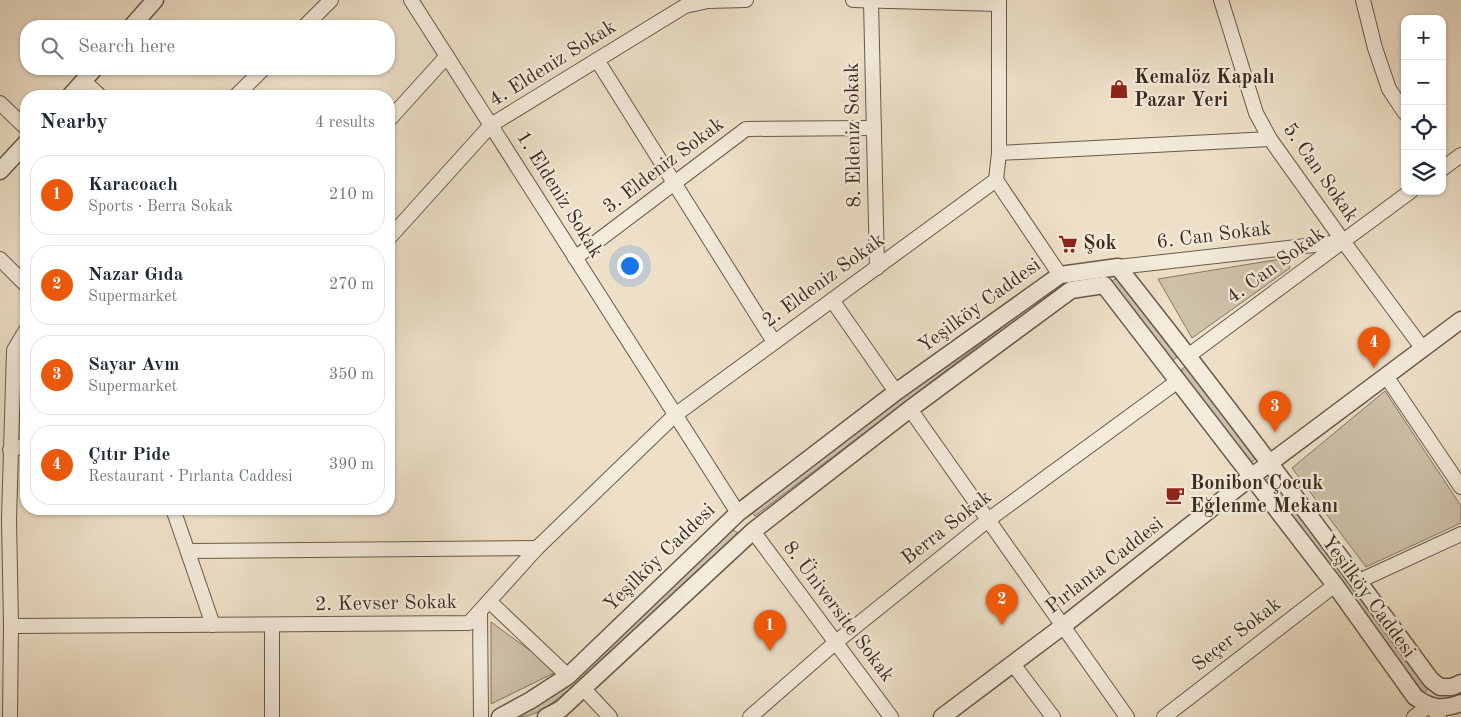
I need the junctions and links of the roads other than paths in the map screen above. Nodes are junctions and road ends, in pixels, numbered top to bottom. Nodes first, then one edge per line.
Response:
1 (155, 0) edge
2 (331, 0) edge
3 (412, 0) edge
4 (746, 0) edge
5 (853, 0) edge
6 (1363, 0) edge
7 (871, 1) edge
8 (1225, 1) edge
9 (999, 2) edge
10 (137, 20) edge
11 (311, 20) edge
12 (447, 56) junction
13 (597, 60) junction
14 (89, 75) edge
15 (257, 75) edge
16 (75, 90) edge
17 (97, 90) edge
18 (242, 90) edge
19 (0, 103) edge
20 (1401, 107) edge
21 (395, 113) edge
22 (20, 122) edge
23 (491, 126) junction
24 (874, 128) junction
25 (1270, 139) junction
26 (20, 149) edge
27 (999, 153) junction
28 (1461, 155) edge
29 (1446, 165) edge
30 (0, 171) edge
31 (996, 180) junction
32 (674, 184) junction
33 (1407, 195) edge
34 (395, 231) edge
35 (1343, 242) junction
36 (0, 258) edge
37 (575, 258) junction
38 (1118, 267) junction
39 (876, 268) junction
40 (1060, 275) junction
41 (20, 280) edge
42 (1104, 285) junction
43 (1071, 290) junction
44 (832, 300) junction
45 (1461, 320) edge
46 (20, 340) edge
47 (774, 342) junction
48 (1423, 349) junction
49 (1188, 356) junction
50 (1174, 376) junction
51 (1386, 376) junction
52 (896, 392) junction
53 (910, 409) junction
54 (675, 415) junction
55 (20, 447) edge
56 (10, 450) junction
57 (1269, 463) junction
58 (1251, 477) junction
59 (1461, 487) edge
60 (738, 513) junction
61 (175, 515) edge
62 (4, 519) edge
63 (988, 520) junction
64 (753, 531) junction
65 (1461, 534) edge
66 (537, 548) junction
67 (188, 551) junction
68 (1359, 582) junction
69 (1335, 585) junction
70 (485, 606) junction
71 (213, 625) junction
72 (272, 625) junction
73 (11, 626) junction
74 (1063, 626) junction
75 (836, 642) junction
76 (1013, 664) junction
77 (568, 676) junction
78 (1461, 683) edge
79 (583, 688) junction
80 (1440, 688) junction
81 (1461, 703) edge
82 (1434, 711) edge
83 (10, 717) edge
84 (272, 717) edge
85 (481, 717) edge
86 (500, 717) edge
87 (546, 717) edge
88 (610, 717) edge
89 (750, 717) edge
90 (891, 717) edge
91 (942, 717) edge
92 (1053, 717) edge
93 (1127, 717) edge
94 (1164, 717) edge
95 (1414, 717) edge

1 - 10 street
2 - 11 street
3 - 12 street, 1. Eldeniz Sokak
4 - 13 street, 4. Eldeniz Sokak
5 - 7 street
6 - 20 street
7 - 9 street
7 - 24 street, 8. Eldeniz Sokak
8 - 25 street, 5. Can Sokak
9 - 27 street
12 - 21 street
12 - 23 street, 1. Eldeniz Sokak
13 - 23 street, 4. Eldeniz Sokak
13 - 32 street
14 - 16 street
14 - 17 street
15 - 18 street
19 - 22 street
23 - 34 street, 4. Eldeniz Sokak
23 - 37 street, 1. Eldeniz Sokak
24 - 32 street, 3. Eldeniz Sokak
24 - 39 street, 8. Eldeniz Sokak
25 - 27 street
25 - 35 street, 5. Can Sokak
26 - 30 street
27 - 31 street
28 - 29 street
31 - 39 street, 2. Eldeniz Sokak
31 - 40 street
32 - 37 street, 3. Eldeniz Sokak
32 - 47 street
33 - 35 street, 4. Can Sokak
35 - 38 street, 6. Can Sokak
35 - 48 street, 5. Can Sokak
35 - 49 street, 4. Can Sokak
36 - 41 street
37 - 54 street, 1. Eldeniz Sokak
38 - 40 street, Yeşilköy Caddesi
38 - 42 street
38 - 49 street, Yeşilköy Caddesi
39 - 44 street, 2. Eldeniz Sokak
40 - 43 street
40 - 52 street, Yeşilköy Caddesi
42 - 43 street, Yeşilköy Caddesi
42 - 50 street, Yeşilköy Caddesi
43 - 53 street, Yeşilköy Caddesi
44 - 47 street, 2. Eldeniz Sokak
44 - 52 street
45 - 48 street, Pırlanta Caddesi
46 - 56 street
47 - 54 street, 2. Eldeniz Sokak
48 - 51 street, Pırlanta Caddesi
49 - 50 street
49 - 57 street, Yeşilköy Caddesi
50 - 58 street, Yeşilköy Caddesi
50 - 63 street, Berra Sokak
51 - 57 street, Pırlanta Caddesi
51 - 59 street
52 - 60 street, Yeşilköy Caddesi
53 - 63 street
53 - 64 street, Yeşilköy Caddesi
54 - 60 street, 1. Eldeniz Sokak
54 - 66 street, 2. Kevser Sokak
55 - 56 street
56 - 62 street
57 - 58 street, Pırlanta Caddesi
57 - 68 street, Yeşilköy Caddesi
58 - 69 street, Yeşilköy Caddesi
58 - 74 street, Pırlanta Caddesi
60 - 64 street
60 - 77 street, Yeşilköy Caddesi
61 - 67 street
62 - 73 street
63 - 74 street
63 - 75 street, Berra Sokak
64 - 75 street, 8. Üniversite Sokak
64 - 79 street, Yeşilköy Caddesi
65 - 68 street
66 - 67 street
66 - 70 street, 2. Kevser Sokak
67 - 71 street
68 - 80 street, Yeşilköy Caddesi
69 - 82 street, Yeşilköy Caddesi
69 - 94 street, Seçer Sokak
70 - 72 street, 2. Kevser Sokak
70 - 77 street
70 - 85 street
71 - 72 street, 2. Kevser Sokak
71 - 73 street, 2. Kevser Sokak
72 - 84 street
73 - 83 street
74 - 76 street, Pırlanta Caddesi
74 - 93 street
75 - 89 street, Berra Sokak
75 - 90 street, 8. Üniversite Sokak
76 - 91 street, Pırlanta Caddesi
76 - 92 street
77 - 86 street, Yeşilköy Caddesi
78 - 80 street
79 - 87 street, Yeşilköy Caddesi
79 - 88 street
80 - 82 street
81 - 82 street
82 - 95 street

